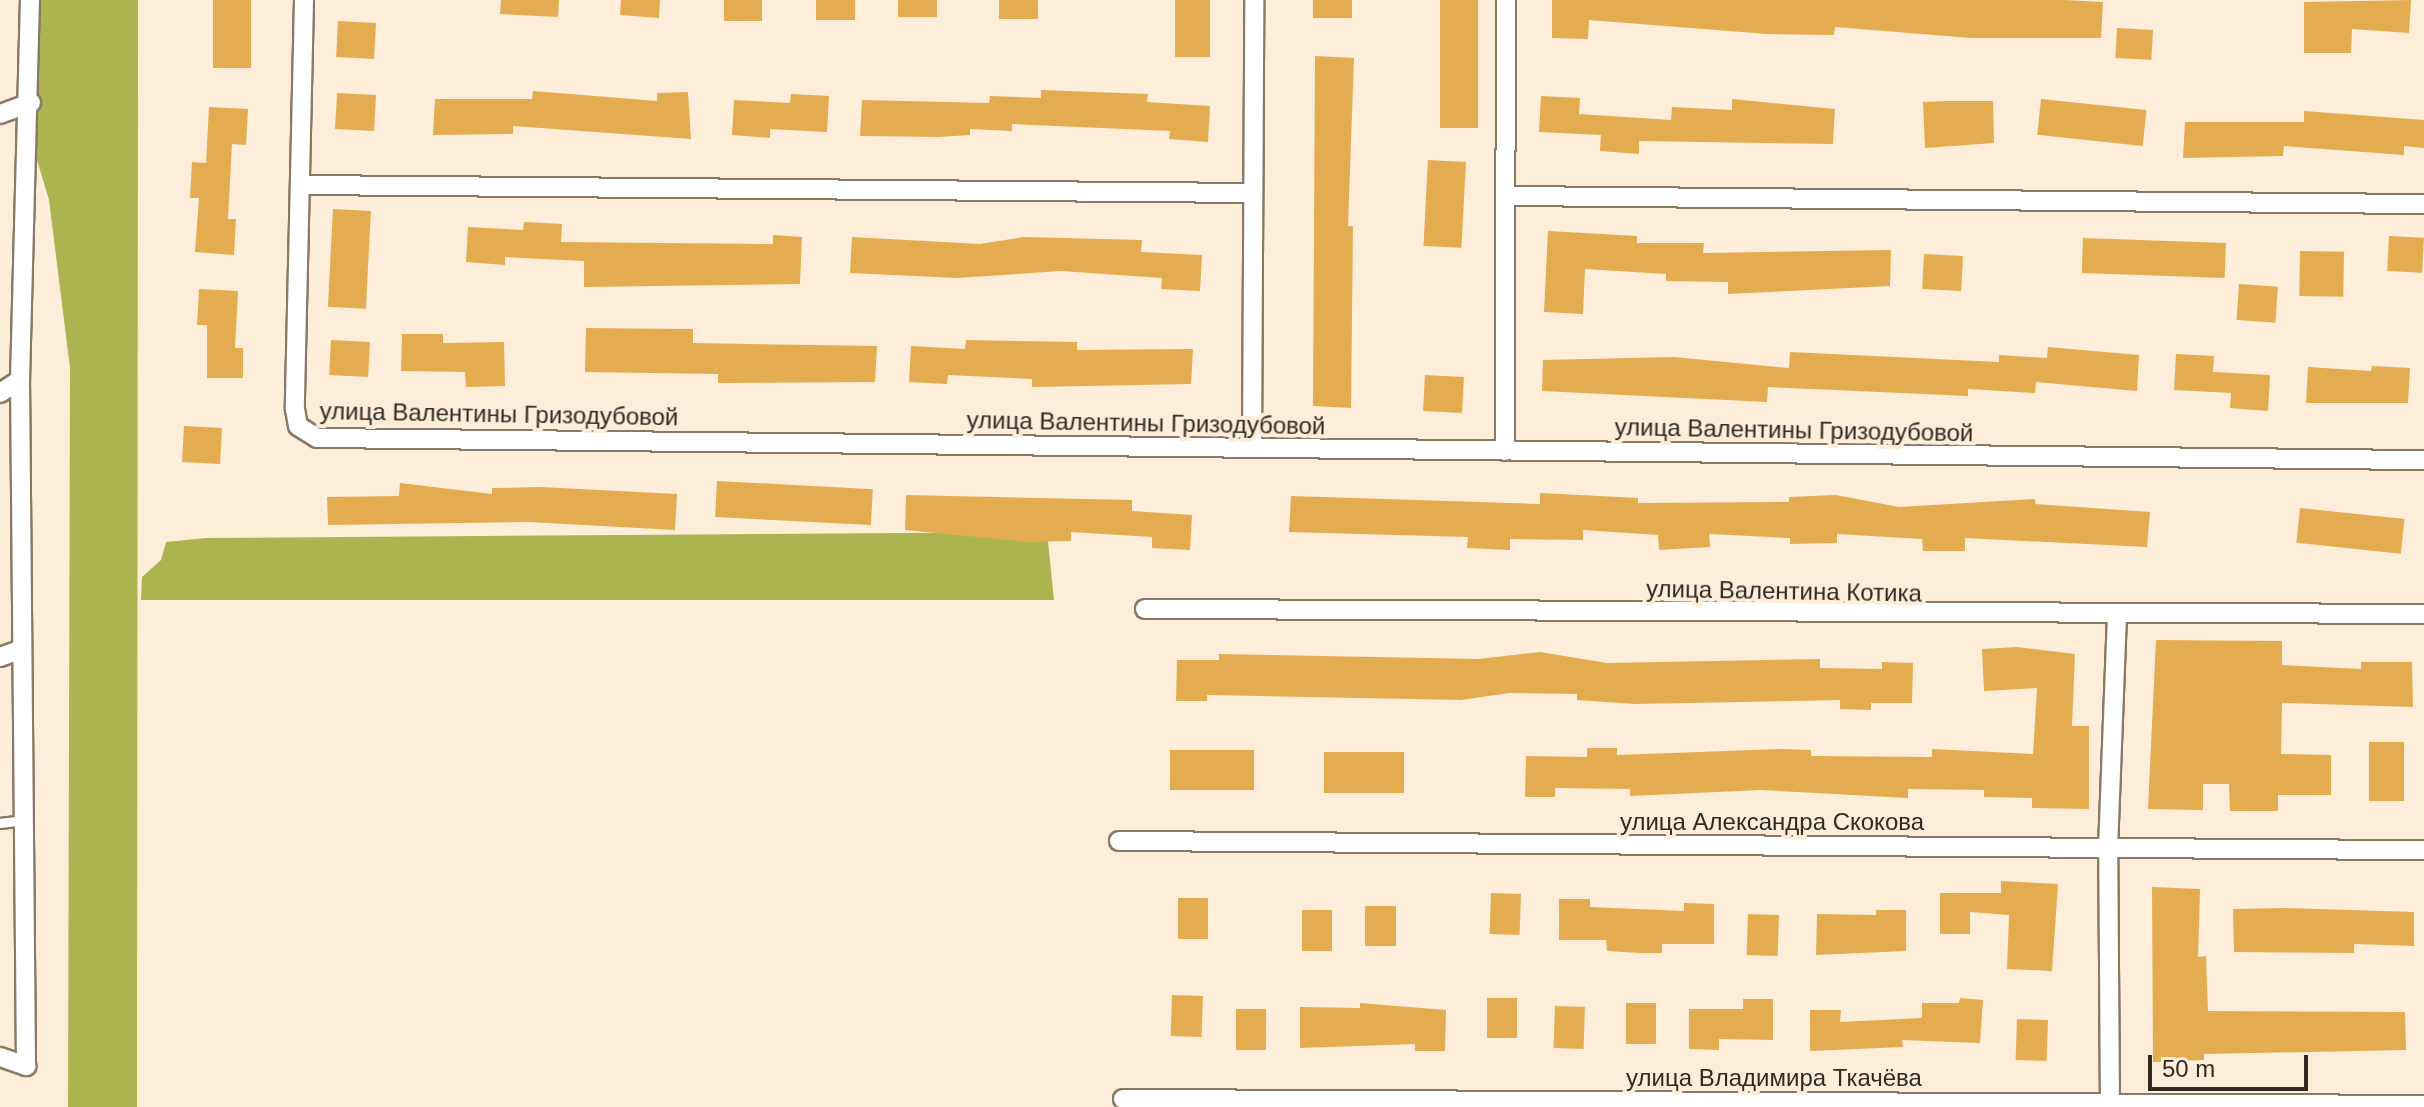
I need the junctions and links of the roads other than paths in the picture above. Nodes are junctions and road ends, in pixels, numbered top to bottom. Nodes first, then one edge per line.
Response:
1 (30, 0) edge
2 (304, 0) edge
3 (1254, 0) edge
4 (1506, 0) edge
5 (31, 103) junction
6 (0, 114) edge
7 (300, 185) junction
8 (1253, 193) junction
9 (1505, 196) junction
10 (2424, 204) edge
11 (20, 380) junction
12 (0, 393) edge
13 (1252, 448) junction
14 (1505, 451) junction
15 (2424, 460) edge
16 (1145, 609) dead end
17 (2424, 614) edge
18 (2117, 618) junction
19 (22, 649) junction
20 (0, 657) edge
21 (24, 820) junction
22 (0, 823) edge
23 (1119, 841) dead end
24 (2108, 849) junction
25 (2424, 850) edge
26 (0, 1057) edge
27 (1123, 1099) dead end
28 (2110, 1105) edge
29 (2424, 1105) edge

1 - 5 street
2 - 7 street, улица Валентины Гризодубовой
3 - 8 street
4 - 9 street
5 - 6 street
5 - 11 street
7 - 8 street
7 - 13 street, улица Валентины Гризодубовой
8 - 13 street
9 - 10 street
9 - 14 street
11 - 12 street
11 - 19 street
13 - 14 street, улица Валентины Гризодубовой
14 - 15 street, улица Валентины Гризодубовой
16 - 18 street, улица Валентина Котика
17 - 18 street, улица Валентина Котика
18 - 24 street
19 - 20 street
19 - 21 street
21 - 22 lane
21 - 26 street
23 - 24 street, улица Александра Скокова
24 - 25 street, улица Александра Скокова
24 - 28 street
27 - 28 street, улица Владимира Ткачёва
28 - 29 street, улица Владимира Ткачёва

